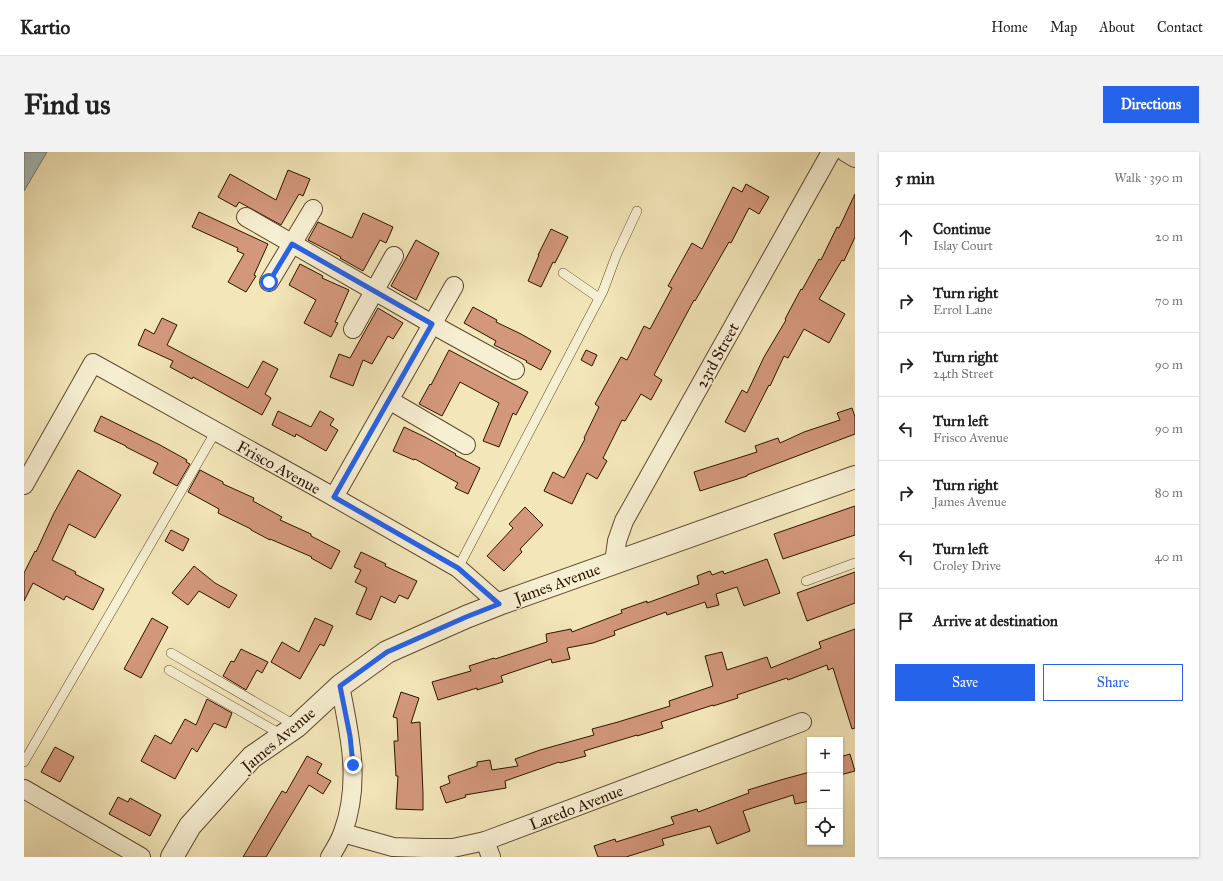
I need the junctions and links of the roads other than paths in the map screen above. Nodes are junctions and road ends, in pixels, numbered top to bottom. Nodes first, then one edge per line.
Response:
1 (831, 152) edge
2 (845, 152) edge
3 (855, 158) edge
4 (313, 209) dead end
5 (637, 210) dead end
6 (246, 217) dead end
7 (292, 244) junction
8 (394, 256) dead end
9 (563, 273) dead end
10 (269, 282) dead end
11 (454, 286) dead end
12 (375, 291) junction
13 (599, 298) junction
14 (432, 324) junction
15 (353, 329) dead end
16 (515, 370) dead end
17 (389, 400) junction
18 (216, 431) junction
19 (466, 445) dead end
20 (855, 477) edge
21 (24, 485) edge
22 (334, 497) junction
23 (614, 563) junction
24 (855, 563) edge
25 (458, 568) junction
26 (806, 581) dead end
27 (499, 604) junction
28 (171, 652) dead end
29 (169, 670) dead end
30 (340, 686) junction
31 (802, 722) dead end
32 (290, 731) junction
33 (24, 762) edge
34 (24, 789) edge
35 (343, 833) junction
36 (488, 849) edge
37 (141, 857) edge
38 (172, 857) edge
39 (330, 857) edge

1 - 23 street, 23rd Street
2 - 3 street
4 - 7 street
5 - 13 lane
6 - 7 street
7 - 10 street
7 - 12 street
8 - 12 street
9 - 13 lane
11 - 14 street
12 - 14 street
12 - 15 street
13 - 25 lane
14 - 16 street
14 - 17 street
17 - 19 street
17 - 22 street
18 - 21 street, Frisco Avenue
18 - 22 street, Frisco Avenue
18 - 33 lane
20 - 23 street, James Avenue
22 - 25 street, Frisco Avenue
23 - 27 street, James Avenue
24 - 26 lane
25 - 27 street, Frisco Avenue
27 - 30 street, James Avenue
28 - 32 lane
29 - 32 lane
30 - 32 street, James Avenue
30 - 35 street
31 - 36 street, Laredo Avenue
32 - 38 street, James Avenue
34 - 37 street
35 - 36 street, Laredo Avenue
35 - 39 street

